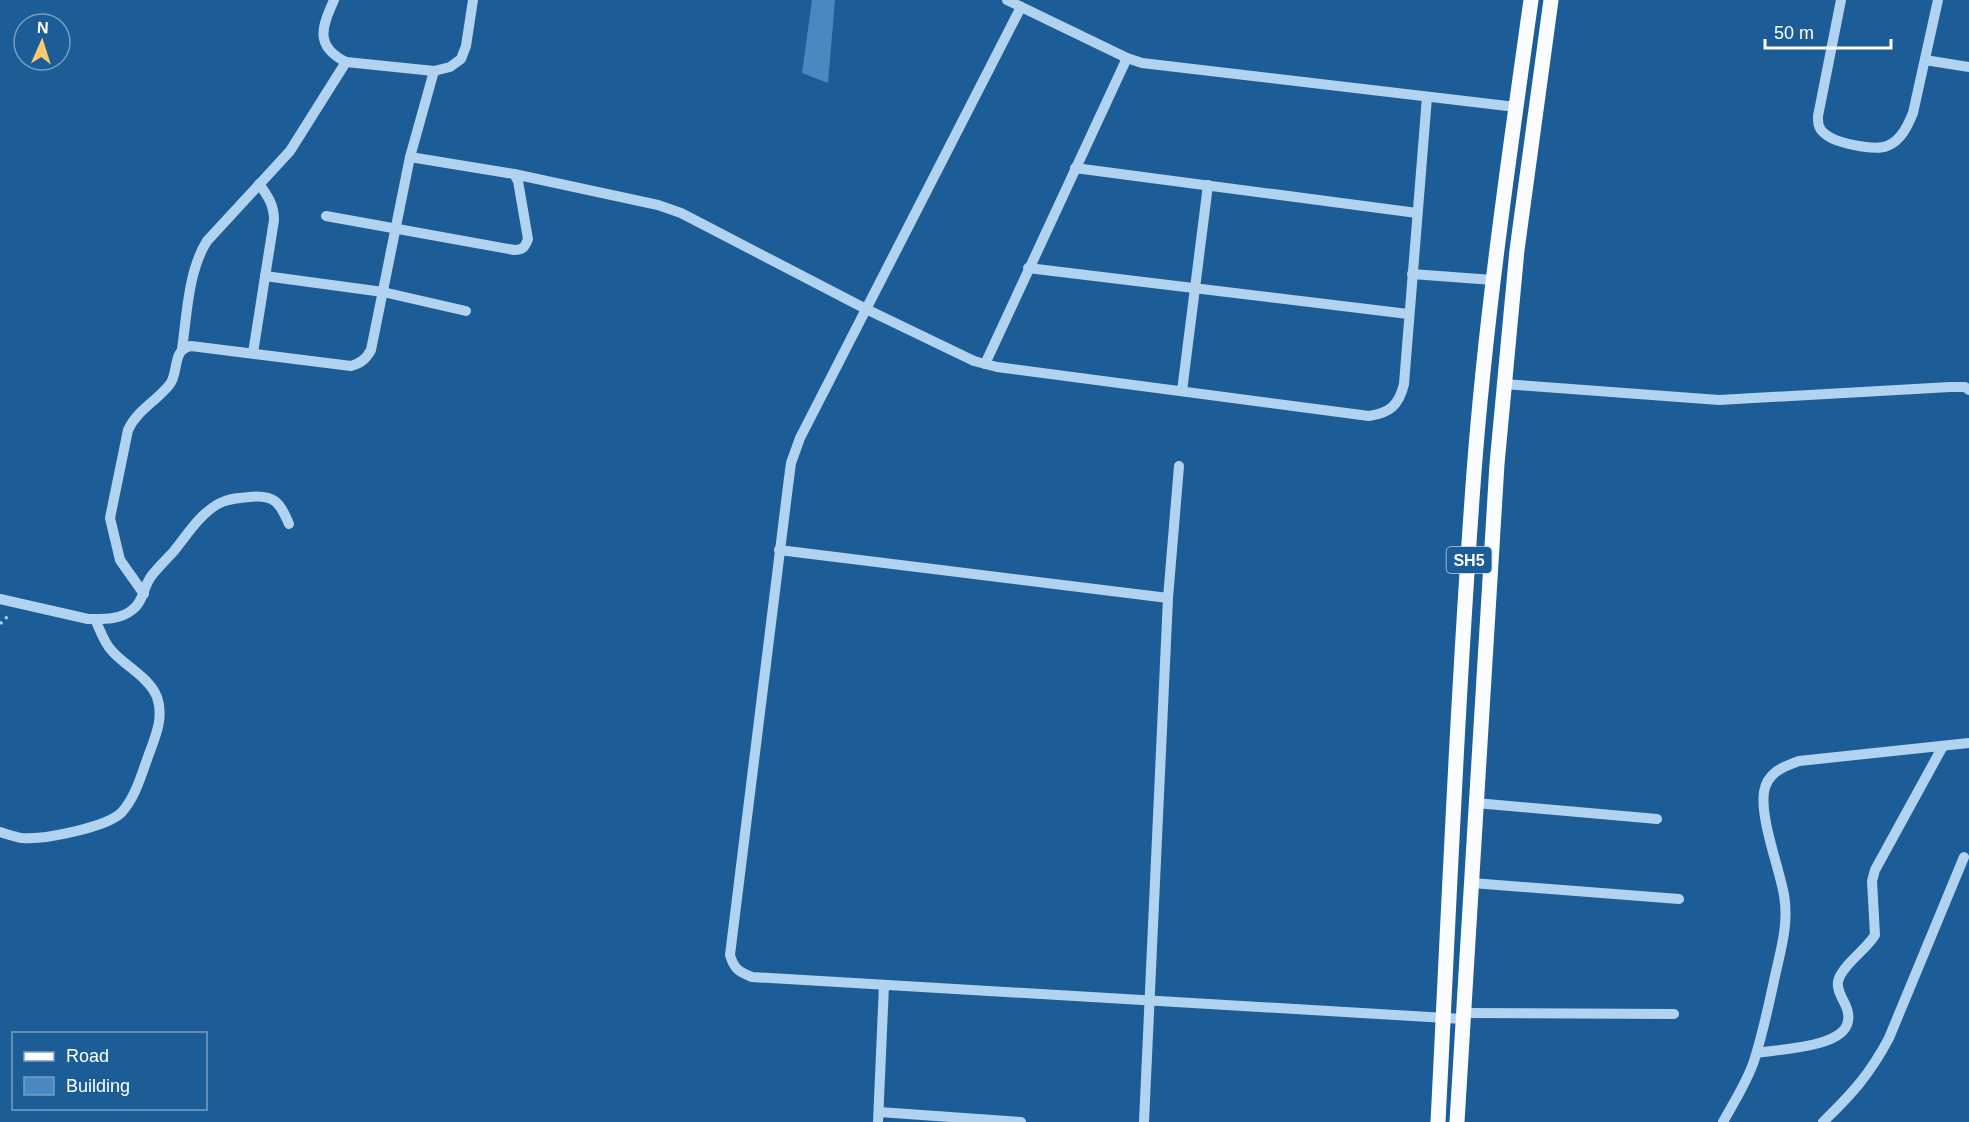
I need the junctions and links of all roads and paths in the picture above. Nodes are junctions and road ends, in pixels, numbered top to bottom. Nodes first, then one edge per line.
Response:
1 (334, 0) edge
2 (473, 0) edge
3 (1007, 0) edge
4 (1531, 0) edge
5 (1551, 0) edge
6 (1841, 0) edge
7 (1938, 0) edge
8 (1021, 7) junction
9 (1127, 58) junction
10 (1925, 60) junction
11 (346, 62) junction
12 (1969, 67) edge
13 (434, 71) junction
14 (1427, 97) junction
15 (1516, 107) junction
16 (410, 157) junction
17 (1075, 168) junction
18 (514, 174) junction
19 (259, 184) junction
20 (1208, 185) junction
21 (1417, 213) junction
22 (326, 216) dead end
23 (396, 229) junction
24 (1028, 268) junction
25 (1412, 274) junction
26 (265, 276) junction
27 (1493, 280) junction
28 (1195, 289) junction
29 (383, 292) junction
30 (866, 309) junction
31 (466, 311) dead end
32 (1408, 314) junction
33 (182, 349) junction
34 (252, 353) junction
35 (985, 364) junction
36 (1504, 384) junction
37 (1969, 390) edge
38 (1182, 391) junction
39 (1179, 466) dead end
40 (290, 524) dead end
41 (779, 550) junction
42 (144, 594) junction
43 (1168, 597) junction
44 (0, 599) edge
45 (95, 619) junction
46 (1969, 743) edge
47 (1943, 746) junction
48 (1476, 804) junction
49 (1657, 819) dead end
50 (0, 832) edge
51 (1964, 857) dead end
52 (1472, 883) junction
53 (1679, 899) dead end
54 (884, 985) junction
55 (1149, 1001) junction
56 (1674, 1014) dead end
57 (1464, 1016) junction
58 (1444, 1018) junction
59 (1757, 1053) junction
60 (878, 1117) edge
61 (1021, 1122) edge
62 (1144, 1122) edge
63 (1438, 1122) edge
64 (1457, 1122) edge
65 (1724, 1122) edge
66 (1823, 1122) edge

1 - 11 street
2 - 13 street
3 - 8 street
4 - 15 main road, SH5
5 - 36 main road, SH5
6 - 10 street
7 - 10 street
8 - 9 street
8 - 30 street
9 - 14 street
9 - 17 street
10 - 12 street
11 - 13 street
11 - 19 street
13 - 16 street
14 - 15 street
14 - 21 street
15 - 27 main road, SH5
16 - 18 street
16 - 23 street
17 - 20 street
17 - 24 street
18 - 23 street
18 - 30 street
19 - 26 street
19 - 33 street
20 - 21 street
20 - 28 street
21 - 25 street
22 - 23 street
23 - 29 street
24 - 28 street
24 - 35 street
25 - 27 street
25 - 32 street
26 - 29 street
26 - 34 street
27 - 58 main road, SH5
28 - 32 street
28 - 38 street
29 - 31 street
29 - 34 street
30 - 35 street
30 - 41 street
32 - 38 street
33 - 34 street
33 - 42 street
35 - 38 street
36 - 37 street
36 - 48 main road, SH5
39 - 43 street
40 - 42 street
41 - 43 street
41 - 54 street
42 - 45 street
43 - 55 street
44 - 45 street
45 - 50 street
46 - 47 street
47 - 59 street
47 - 59 street
48 - 49 street
48 - 52 main road, SH5
51 - 66 street
52 - 53 street
52 - 57 main road, SH5
54 - 55 street
54 - 60 street
55 - 58 street
55 - 62 street
56 - 57 street
57 - 58 street
57 - 64 main road, SH5
58 - 63 main road, SH5
59 - 65 street
60 - 61 street

